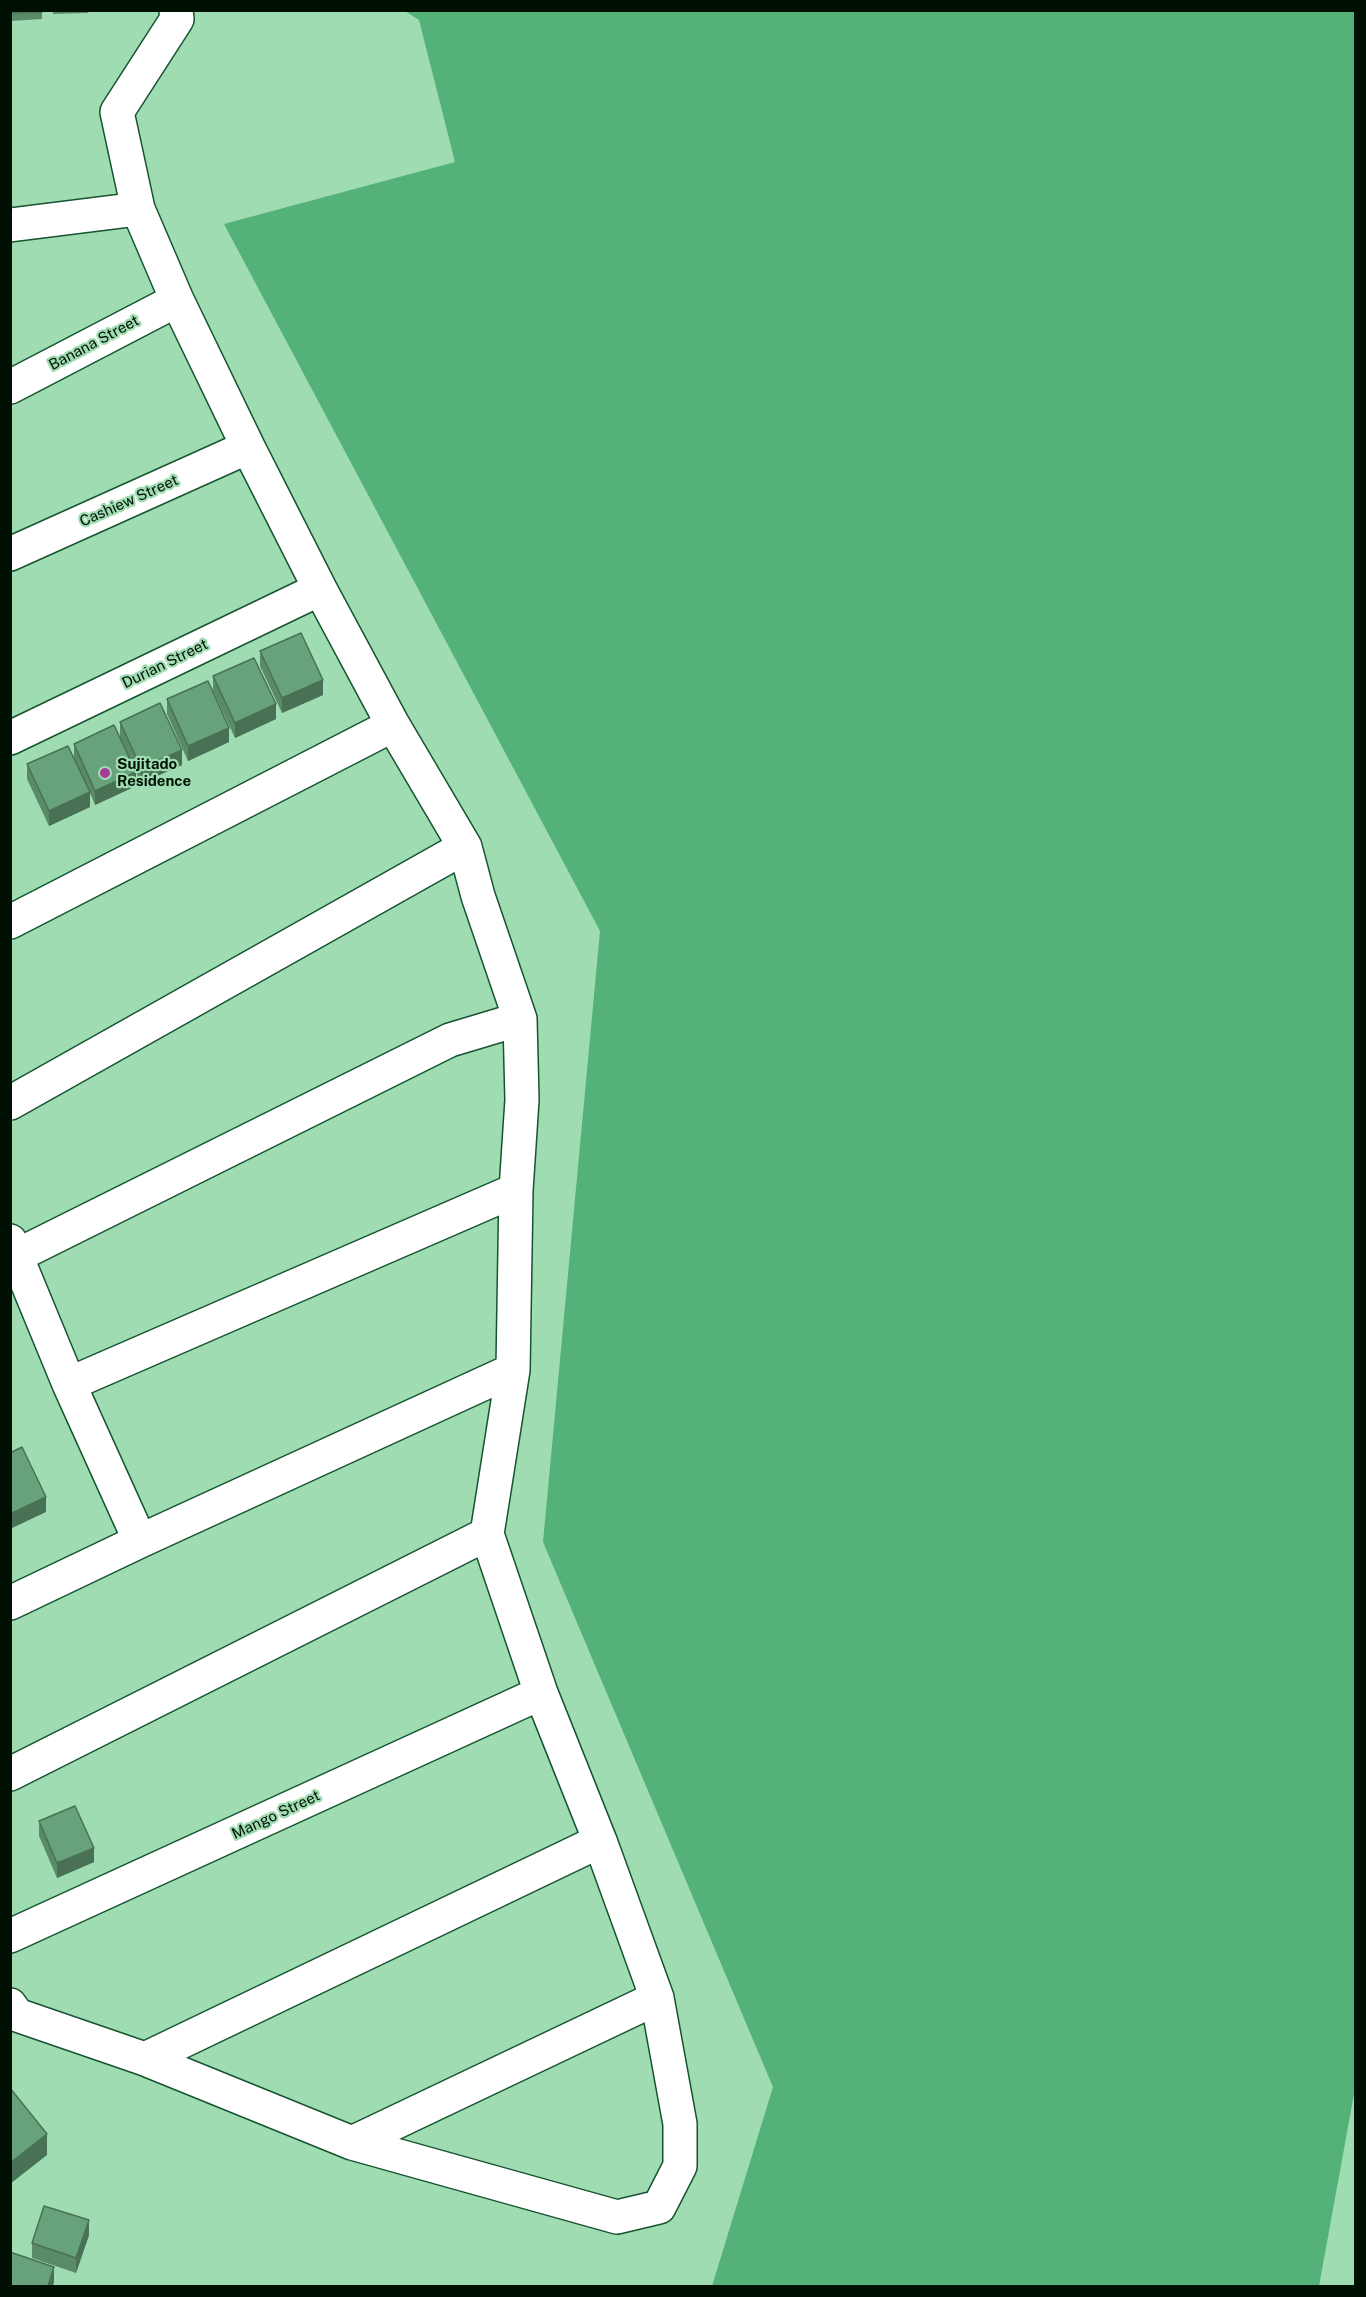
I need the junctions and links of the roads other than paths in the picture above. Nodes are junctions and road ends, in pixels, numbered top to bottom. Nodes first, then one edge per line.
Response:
1 (176, 10) edge
2 (138, 209) junction
3 (10, 225) edge
4 (177, 300) junction
5 (10, 387) edge
6 (248, 447) junction
7 (10, 554) edge
8 (320, 589) junction
9 (393, 725) junction
10 (10, 738) edge
11 (465, 847) junction
12 (10, 922) edge
13 (520, 1019) junction
14 (10, 1102) edge
15 (516, 1190) junction
16 (13, 1248) edge
17 (513, 1370) junction
18 (69, 1384) junction
19 (487, 1534) junction
20 (140, 1540) junction
21 (10, 1603) edge
22 (541, 1693) junction
23 (10, 1774) edge
24 (600, 1841) junction
25 (10, 1936) edge
26 (657, 1998) junction
27 (10, 2005) edge
28 (145, 2059) junction
29 (352, 2143) junction

1 - 2 street
2 - 3 street
2 - 4 street
4 - 5 street, Banana Street
4 - 6 street
6 - 7 street, Cashiew Street
6 - 8 street
8 - 9 street
8 - 10 street, Durian Street
9 - 11 street
9 - 12 street
11 - 13 street
11 - 14 street
13 - 15 street
13 - 16 street
15 - 17 street
15 - 18 street
16 - 18 street
17 - 19 street
17 - 20 street
18 - 20 street
19 - 22 street
19 - 23 street
20 - 21 street
22 - 24 street
22 - 25 street, Mango Street
24 - 26 street
24 - 28 street
26 - 29 street
26 - 29 street
27 - 28 street
28 - 29 street

